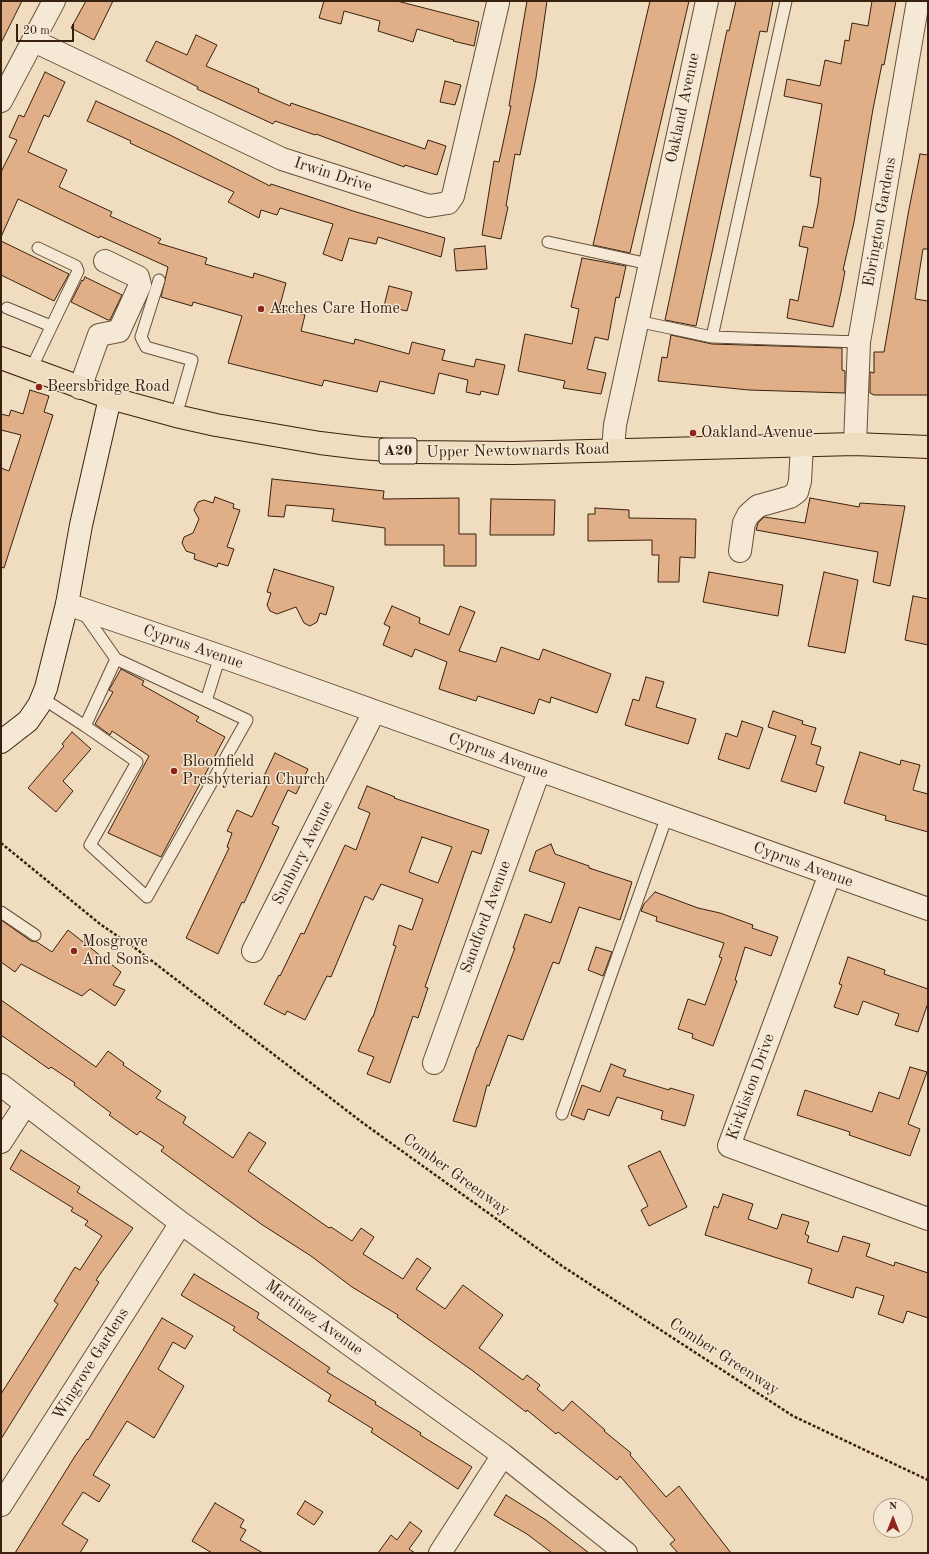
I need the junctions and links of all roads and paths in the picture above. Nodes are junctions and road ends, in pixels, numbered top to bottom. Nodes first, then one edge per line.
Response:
1 (54, 1) edge
2 (707, 1) edge
3 (786, 1) edge
4 (918, 1) edge
5 (495, 2) edge
6 (34, 41) junction
7 (7, 75) edge
8 (1, 101) edge
9 (548, 242) dead end
10 (38, 248) dead end
11 (105, 261) dead end
12 (649, 264) junction
13 (159, 280) dead end
14 (7, 308) dead end
15 (637, 321) junction
16 (51, 326) junction
17 (712, 337) junction
18 (859, 342) junction
19 (1, 358) edge
20 (31, 369) junction
21 (80, 388) junction
22 (110, 398) junction
23 (176, 416) junction
24 (855, 444) junction
25 (802, 446) junction
26 (928, 447) edge
27 (613, 450) junction
28 (740, 551) dead end
29 (73, 605) junction
30 (220, 656) junction
31 (116, 659) junction
32 (42, 698) junction
33 (206, 701) junction
34 (374, 712) junction
35 (85, 726) junction
36 (1, 742) edge
37 (538, 771) junction
38 (667, 816) junction
39 (1, 843) edge
40 (830, 874) junction
41 (928, 909) edge
42 (1, 912) edge
43 (35, 935) dead end
44 (253, 951) dead end
45 (434, 1063) dead end
46 (1, 1085) edge
47 (25, 1105) junction
48 (562, 1114) dead end
49 (1, 1142) edge
50 (928, 1218) edge
51 (181, 1223) junction
52 (503, 1455) junction
53 (928, 1480) edge
54 (1, 1505) edge
55 (440, 1553) edge
56 (626, 1553) edge

1 - 6 street
2 - 12 street, Oakland Avenue
3 - 17 lane
4 - 18 street, Ebrington Gardens
5 - 6 street, Irwin Drive
6 - 7 street
7 - 8 street
9 - 12 lane
10 - 16 lane
11 - 21 street
12 - 15 street, Oakland Avenue
13 - 23 lane
14 - 16 lane
15 - 17 lane
15 - 27 street, Oakland Avenue
16 - 20 lane
17 - 18 lane
18 - 24 street, Ebrington Gardens
19 - 20 main road, Upper Newtownards Road / A20
20 - 21 main road, Upper Newtownards Road / A20
21 - 22 main road, Upper Newtownards Road / A20
22 - 23 main road, Upper Newtownards Road / A20
22 - 29 street
23 - 27 main road, Upper Newtownards Road / A20
24 - 25 main road, Upper Newtownards Road / A20
24 - 26 main road, Upper Newtownards Road / A20
25 - 27 main road, Upper Newtownards Road / A20
25 - 28 street
29 - 30 street, Cyprus Avenue
29 - 31 lane
29 - 32 street
30 - 33 lane
30 - 34 street, Cyprus Avenue
31 - 33 lane
31 - 35 lane
32 - 35 lane
32 - 36 street
33 - 35 lane
34 - 37 street, Cyprus Avenue
34 - 44 street, Sunbury Avenue
37 - 38 street, Cyprus Avenue
37 - 45 street, Sandford Avenue
38 - 40 street, Cyprus Avenue
38 - 48 lane
39 - 53 path, Comber Greenway
40 - 41 street, Cyprus Avenue
40 - 50 street, Kirkliston Drive
42 - 43 lane
46 - 47 street, Martinez Avenue
47 - 49 street
47 - 51 street, Martinez Avenue
51 - 52 street, Martinez Avenue
51 - 54 street, Wingrove Gardens
52 - 55 street
52 - 56 street, Martinez Avenue

